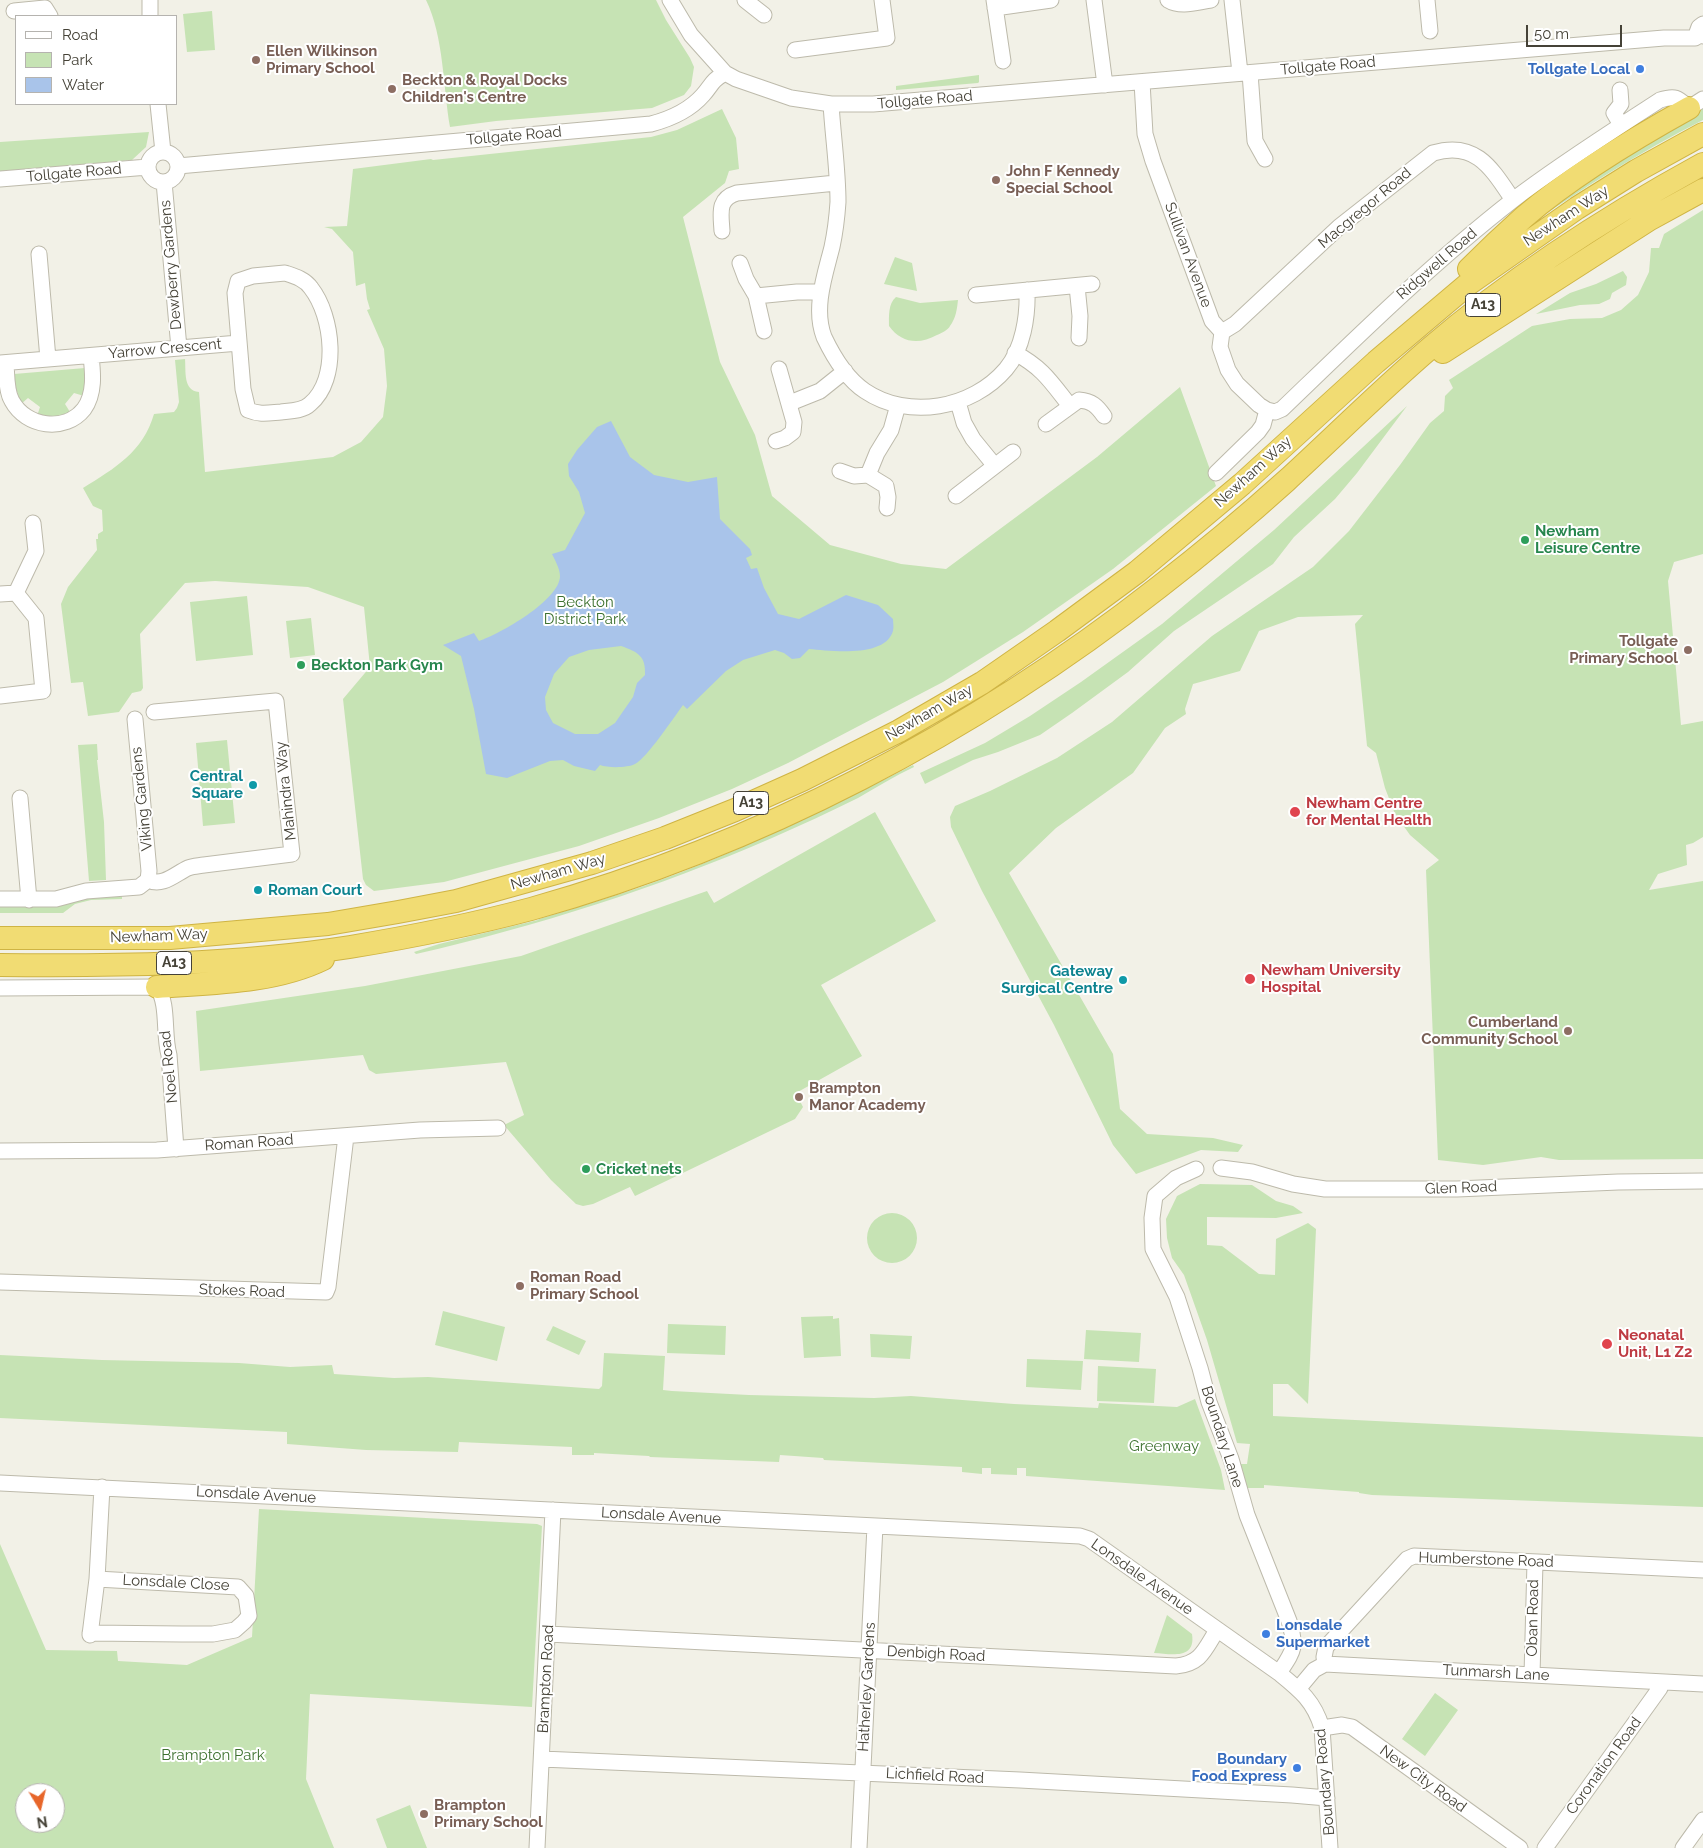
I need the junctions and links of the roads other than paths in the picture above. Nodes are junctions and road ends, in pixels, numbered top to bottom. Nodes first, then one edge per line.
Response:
1 (150, 0) edge
2 (670, 0) edge
3 (745, 0) edge
4 (882, 0) edge
5 (1051, 0) edge
6 (1094, 0) edge
7 (1168, 0) edge
8 (1210, 0) edge
9 (1232, 0) edge
10 (1427, 0) edge
11 (995, 4) edge
12 (14, 11) dead end
13 (49, 15) edge
14 (150, 15) edge
15 (764, 15) dead end
16 (1703, 24) edge
17 (1430, 31) dead end
18 (1701, 43) edge
19 (795, 50) dead end
20 (1003, 60) dead end
21 (725, 73) junction
22 (1245, 73) junction
23 (1142, 82) junction
24 (1105, 85) junction
25 (1620, 90) dead end
26 (1696, 103) edge
27 (831, 104) junction
28 (158, 105) edge
29 (1621, 126) junction
30 (1703, 134) edge
31 (163, 152) junction
32 (1265, 159) dead end
33 (1703, 164) edge
34 (178, 166) junction
35 (148, 167) junction
36 (0, 179) edge
37 (164, 182) junction
38 (836, 184) junction
39 (1703, 190) edge
40 (1513, 200) junction
41 (722, 231) dead end
42 (39, 254) dead end
43 (740, 263) dead end
44 (1027, 290) junction
45 (821, 292) junction
46 (976, 295) dead end
47 (756, 296) junction
48 (764, 331) dead end
49 (1222, 332) junction
50 (1079, 338) dead end
51 (239, 343) junction
52 (179, 348) junction
53 (1015, 353) junction
54 (91, 356) junction
55 (48, 359) junction
56 (1376, 362) junction
57 (3, 363) edge
58 (779, 369) dead end
59 (845, 371) junction
60 (1380, 392) junction
61 (958, 402) junction
62 (790, 403) junction
63 (898, 405) junction
64 (1070, 406) junction
65 (1266, 410) junction
66 (1104, 416) dead end
67 (1046, 424) dead end
68 (776, 441) dead end
69 (1013, 452) dead end
70 (995, 466) junction
71 (840, 471) dead end
72 (1216, 473) dead end
73 (868, 475) junction
74 (956, 496) dead end
75 (887, 508) dead end
76 (33, 523) dead end
77 (16, 593) junction
78 (0, 594) edge
79 (0, 696) edge
80 (154, 712) dead end
81 (135, 718) dead end
82 (20, 798) dead end
83 (148, 880) junction
84 (0, 900) edge
85 (29, 900) junction
86 (0, 938) edge
87 (347, 947) junction
88 (0, 965) edge
89 (157, 987) junction
90 (0, 988) edge
91 (498, 1128) dead end
92 (346, 1136) junction
93 (176, 1149) junction
94 (0, 1151) edge
95 (1221, 1168) dead end
96 (1196, 1169) dead end
97 (1703, 1181) edge
98 (0, 1282) edge
99 (0, 1483) edge
100 (102, 1487) junction
101 (553, 1510) junction
102 (875, 1526) junction
103 (1535, 1562) junction
104 (1703, 1570) edge
105 (97, 1579) junction
106 (1217, 1630) junction
107 (548, 1634) junction
108 (868, 1651) junction
109 (1325, 1664) junction
110 (1279, 1673) junction
111 (1532, 1675) junction
112 (1660, 1682) junction
113 (1703, 1684) edge
114 (1299, 1688) junction
115 (1322, 1728) junction
116 (542, 1759) junction
117 (862, 1773) junction
118 (1327, 1798) junction
119 (1703, 1820) edge
120 (538, 1848) edge
121 (859, 1848) edge
122 (1330, 1848) edge
123 (1520, 1848) edge
124 (1545, 1848) edge
125 (1683, 1848) edge

1 - 14 street
2 - 21 street
3 - 15 street
4 - 19 street
5 - 11 street
6 - 24 street
7 - 8 street
9 - 22 street
10 - 17 street
11 - 20 street
12 - 13 street
16 - 18 street, Tollgate Road
18 - 22 street, Tollgate Road
21 - 27 street, Tollgate Road
21 - 34 street, Tollgate Road
22 - 23 street, Tollgate Road
22 - 32 street
23 - 24 street, Tollgate Road
23 - 49 street, Sullivan Avenue
24 - 27 street, Tollgate Road
25 - 29 street
26 - 29 street, Ridgwell Road
26 - 56 highway
27 - 38 street
28 - 31 street
29 - 40 street, Ridgwell Road
30 - 56 highway, Newham Way / A13
31 - 34 street
31 - 35 street
33 - 60 highway, Newham Way / A13
34 - 37 street
35 - 36 street, Tollgate Road
35 - 37 street
37 - 52 street, Dewberry Gardens
38 - 41 street
38 - 45 street
39 - 60 highway, A13
40 - 49 street, Macgregor Road
40 - 65 street, Ridgwell Road
42 - 55 street
43 - 47 street
44 - 46 street
44 - 50 street
44 - 53 street
45 - 47 street
45 - 59 street
47 - 48 street
49 - 65 street, Sullivan Avenue
51 - 51 street
51 - 52 street, Yarrow Crescent
52 - 54 street, Yarrow Crescent
53 - 61 street
53 - 64 street
54 - 55 street, Yarrow Crescent
54 - 57 street, Yarrow Crescent
55 - 57 street, Yarrow Crescent
56 - 86 highway, Newham Way / A13
58 - 62 street
59 - 62 street
59 - 63 street
60 - 87 highway, Newham Way / A13
61 - 63 street
61 - 70 street
62 - 68 street
63 - 73 street
64 - 66 street
64 - 67 street
65 - 72 street
69 - 70 street
70 - 74 street
71 - 73 street
73 - 75 street
76 - 77 street
77 - 78 street
77 - 79 street
80 - 83 street, Mahindra Way
81 - 83 street, Viking Gardens
82 - 85 street
83 - 85 street
84 - 85 street
87 - 88 highway, Newham Way / A13
87 - 89 highway
89 - 90 street
89 - 93 street, Noel Road
91 - 92 street, Roman Road
92 - 93 street, Roman Road
92 - 98 street, Stokes Road
93 - 94 street, Roman Road
95 - 97 street, Glen Road
96 - 110 street, Boundary Lane
99 - 100 street, Lonsdale Avenue
100 - 101 street, Lonsdale Avenue
100 - 105 street, Lonsdale Close
101 - 102 street, Lonsdale Avenue
101 - 107 street, Brampton Road
102 - 106 street, Lonsdale Avenue
102 - 108 street, Hatherley Gardens
103 - 104 street, Humberstone Road
103 - 109 street, Humberstone Road
103 - 111 street, Oban Road
105 - 105 street, Lonsdale Close
106 - 108 street, Denbigh Road
106 - 110 street, Lonsdale Avenue
107 - 108 street, Denbigh Road
107 - 116 street, Brampton Road
108 - 117 street, Hatherley Gardens
109 - 111 street, Tunmarsh Lane
109 - 114 street
110 - 114 street, Boundary Road
111 - 112 street, Tunmarsh Lane
112 - 113 street, Tunmarsh Lane
112 - 124 street, Coronation Road
114 - 115 street, Boundary Road
115 - 118 street, Boundary Road
115 - 123 street, New City Road
116 - 117 street, Lichfield Road
116 - 120 street, Brampton Road
117 - 118 street, Lichfield Road
117 - 121 street, Hatherley Gardens
118 - 122 street, Boundary Road
119 - 125 street

